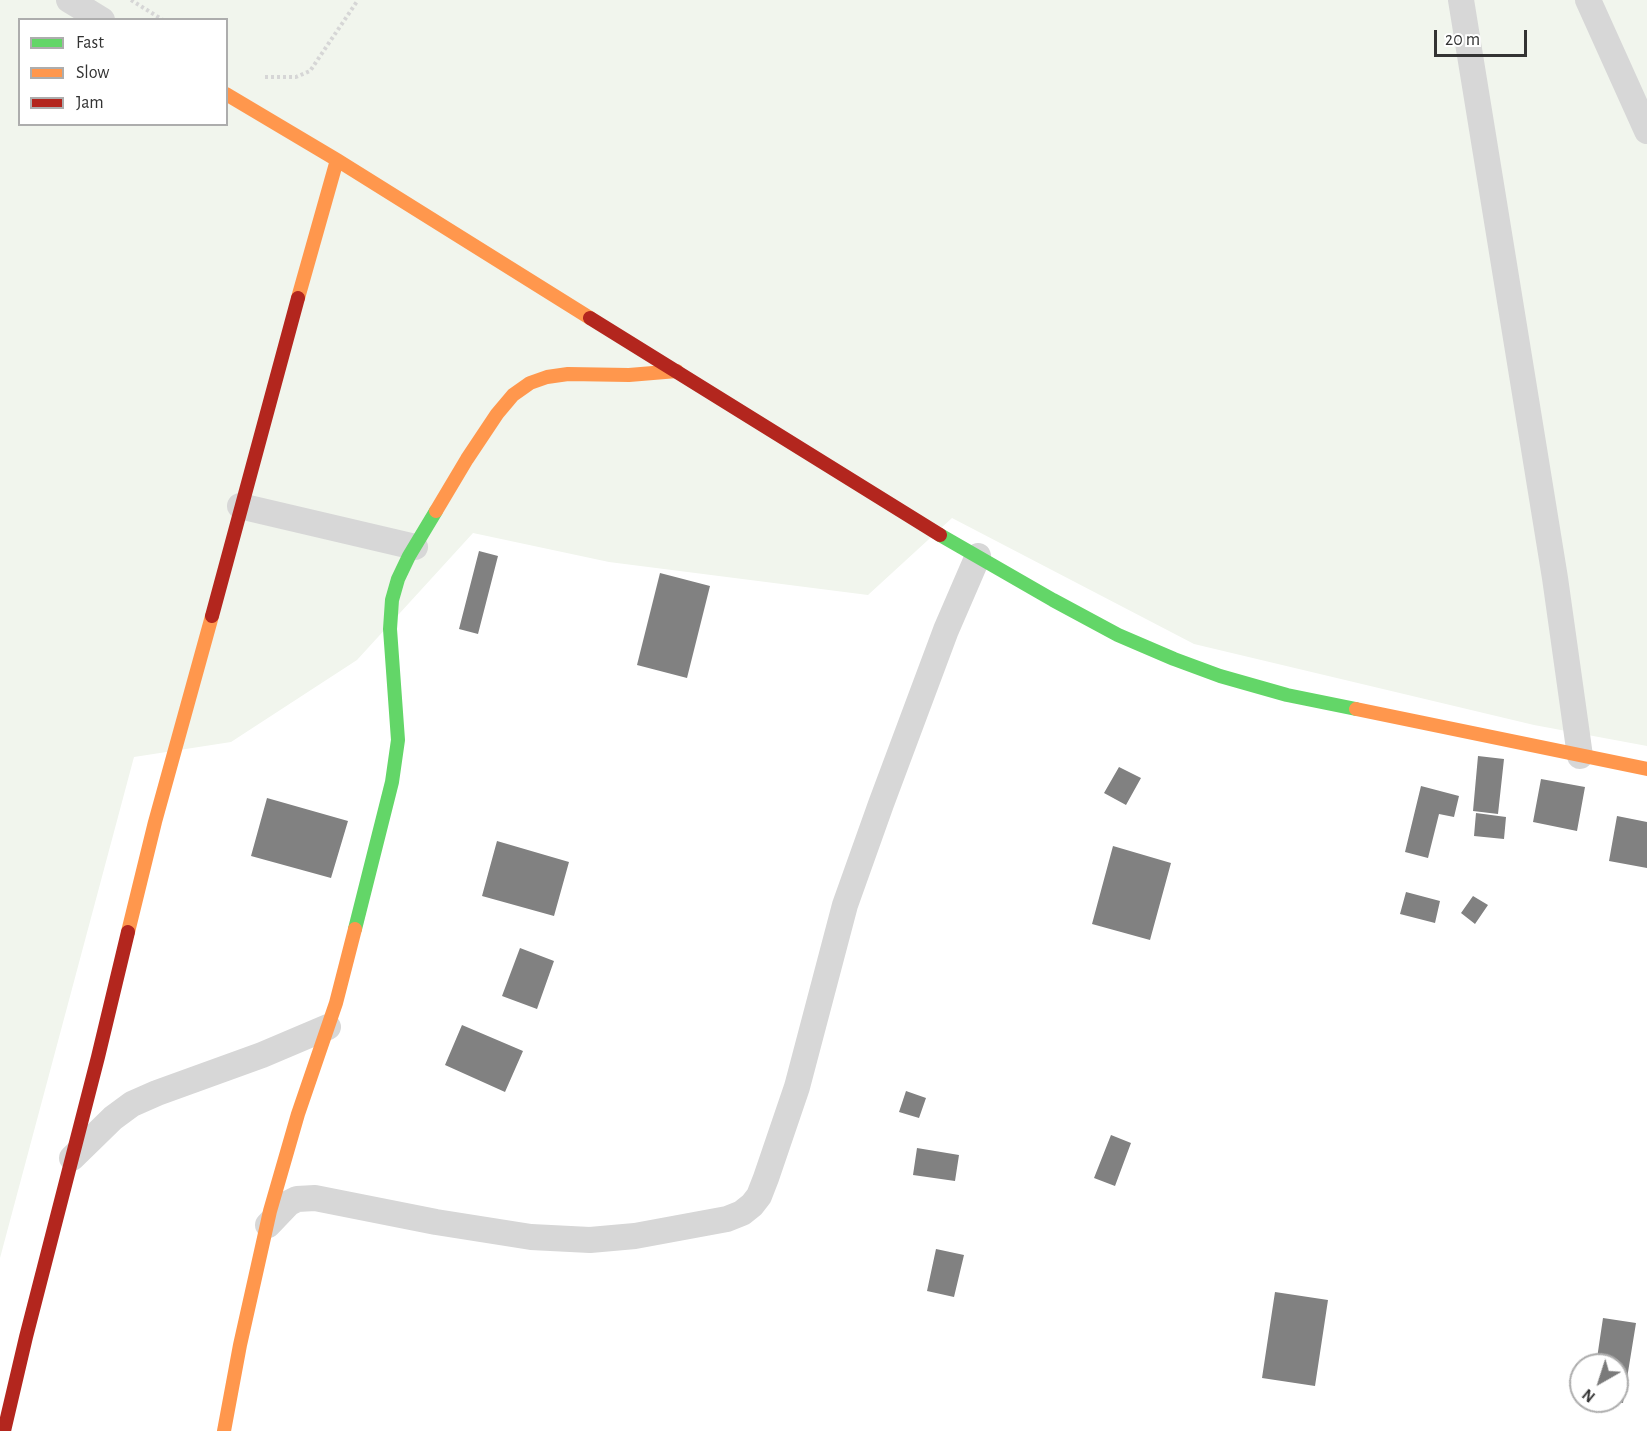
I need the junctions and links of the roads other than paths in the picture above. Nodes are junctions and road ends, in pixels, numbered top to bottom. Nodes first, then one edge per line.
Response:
1 (69, 0) edge
2 (1461, 0) edge
3 (1588, 0) edge
4 (99, 18) edge
5 (228, 95) edge
6 (1647, 131) edge
7 (337, 160) junction
8 (677, 371) junction
9 (240, 506) junction
10 (415, 547) junction
11 (978, 556) junction
12 (1580, 756) junction
13 (1647, 769) edge
14 (328, 1027) junction
15 (72, 1158) junction
16 (268, 1225) junction
17 (4, 1431) edge
18 (224, 1431) edge

1 - 4 street
2 - 12 street
3 - 6 street
5 - 7 street
7 - 8 street
7 - 9 street
8 - 10 street
8 - 11 street
9 - 10 street
9 - 15 street
10 - 14 street
11 - 12 street
11 - 16 street
12 - 13 street
14 - 15 street
14 - 16 street
15 - 17 street
16 - 18 street

